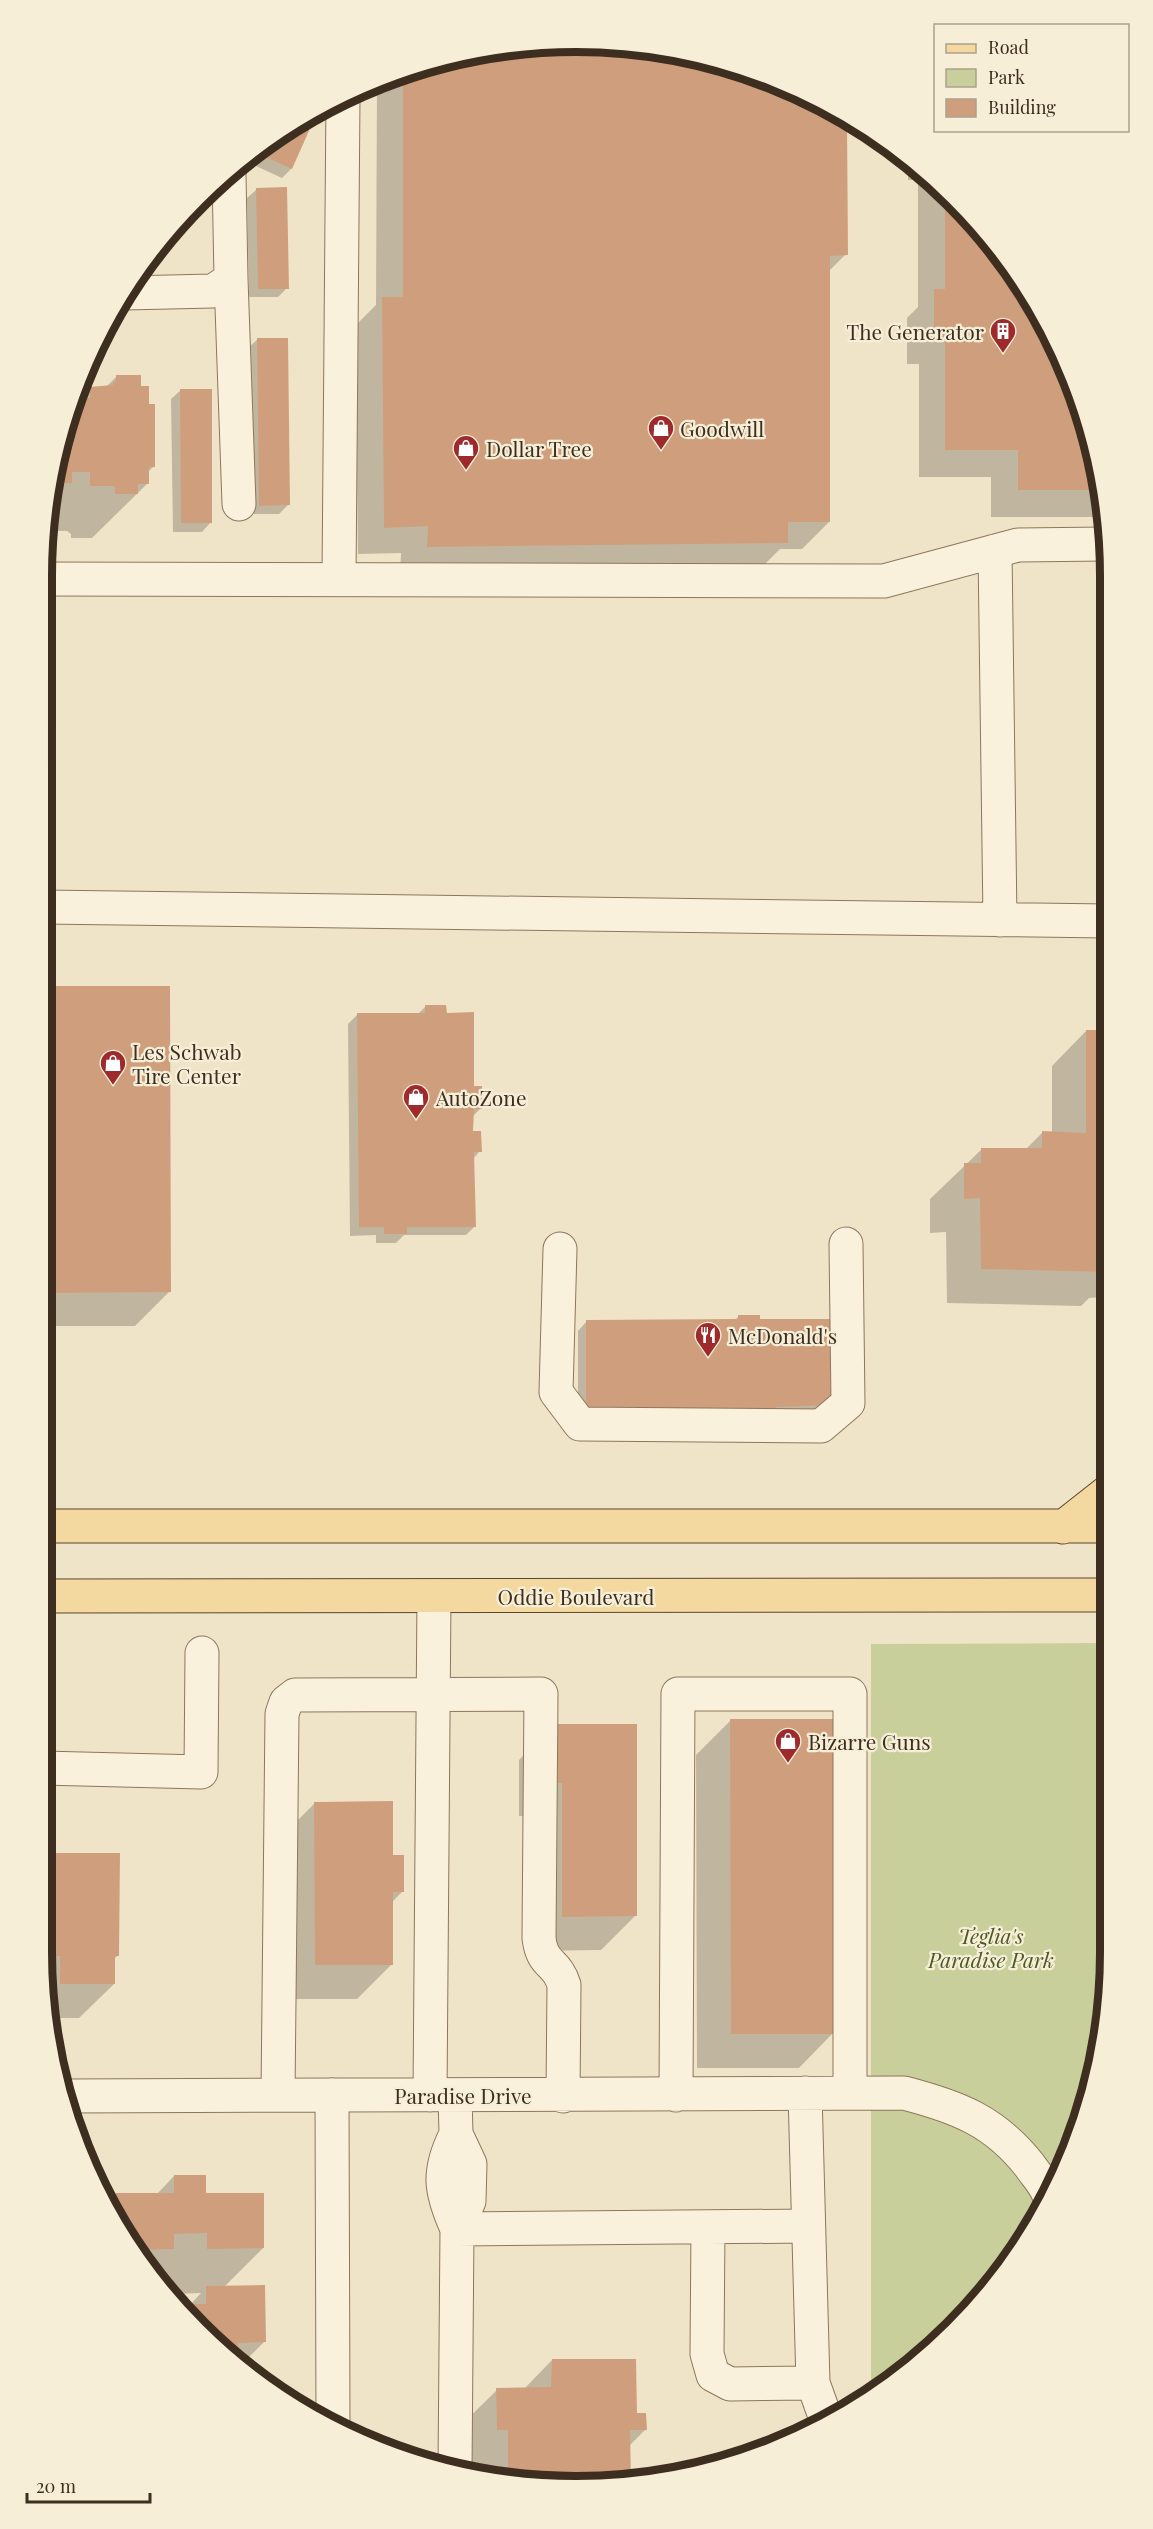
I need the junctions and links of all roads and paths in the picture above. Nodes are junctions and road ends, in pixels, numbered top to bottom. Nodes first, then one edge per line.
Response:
1 (343, 108) edge
2 (229, 185) edge
3 (231, 279) junction
4 (136, 293) edge
5 (239, 504) dead end
6 (1099, 544) edge
7 (995, 551) junction
8 (52, 579) edge
9 (339, 579) junction
10 (52, 907) edge
11 (1000, 920) junction
12 (1100, 921) edge
13 (846, 1244) dead end
14 (560, 1249) dead end
15 (1100, 1498) edge
16 (52, 1523) edge
17 (1100, 1526) edge
18 (1063, 1527) junction
19 (1100, 1595) edge
20 (52, 1596) edge
21 (434, 1596) junction
22 (202, 1653) dead end
23 (434, 1694) junction
24 (52, 1768) edge
25 (804, 2093) junction
26 (855, 2093) junction
27 (278, 2095) junction
28 (333, 2095) junction
29 (443, 2095) junction
30 (676, 2095) junction
31 (72, 2096) edge
32 (564, 2096) junction
33 (1045, 2186) edge
34 (807, 2226) junction
35 (708, 2227) junction
36 (458, 2229) junction
37 (813, 2383) junction
38 (824, 2413) edge
39 (333, 2416) edge
40 (455, 2462) edge

1 - 9 street
2 - 3 street
3 - 4 street
3 - 5 street
6 - 7 street
7 - 9 street
7 - 11 street
8 - 9 street
10 - 11 street
11 - 12 street
13 - 14 street
15 - 18 main road
16 - 18 main road
17 - 18 main road
19 - 21 main road, Oddie Boulevard
20 - 21 main road, Oddie Boulevard
21 - 23 street
22 - 24 street
23 - 27 street
23 - 29 street
23 - 32 street
25 - 26 street, Paradise Drive
25 - 30 street, Paradise Drive
25 - 34 street
26 - 30 street
26 - 33 street, Paradise Drive
27 - 28 street, Paradise Drive
27 - 31 street, Paradise Drive
28 - 29 street, Paradise Drive
28 - 39 street
29 - 32 street, Paradise Drive
29 - 36 street
30 - 32 street, Paradise Drive
34 - 35 street
34 - 37 street
35 - 36 street
35 - 37 street
36 - 40 street
37 - 38 street

